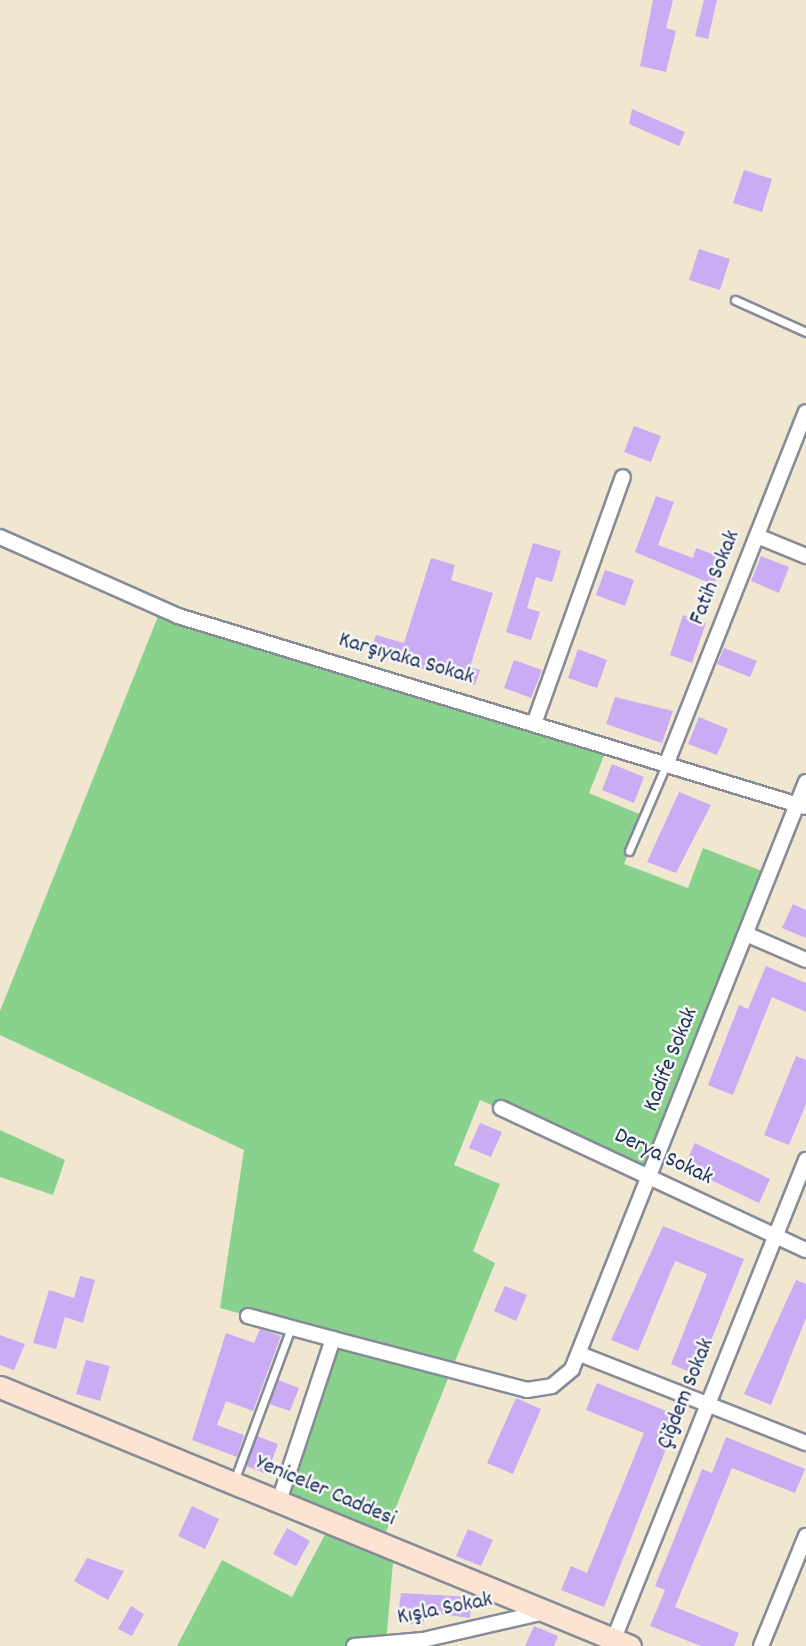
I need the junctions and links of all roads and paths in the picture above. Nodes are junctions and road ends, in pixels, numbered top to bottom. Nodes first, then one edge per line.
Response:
1 (735, 300) dead end
2 (806, 332) edge
3 (806, 412) edge
4 (622, 477) dead end
5 (757, 536) junction
6 (0, 537) edge
7 (806, 555) edge
8 (535, 721) junction
9 (668, 761) junction
10 (806, 782) edge
11 (802, 806) edge
12 (629, 851) dead end
13 (746, 934) junction
14 (806, 960) edge
15 (501, 1108) dead end
16 (806, 1160) edge
17 (650, 1177) junction
18 (775, 1236) junction
19 (806, 1250) edge
20 (248, 1316) dead end
21 (291, 1327) junction
22 (333, 1339) junction
23 (580, 1354) junction
24 (0, 1387) edge
25 (707, 1403) junction
26 (806, 1443) edge
27 (234, 1482) junction
28 (279, 1501) junction
29 (806, 1536) edge
30 (544, 1612) junction
31 (618, 1644) edge
32 (354, 1646) edge
33 (761, 1646) edge

1 - 2 lane
3 - 5 street, Fatih Sokak
4 - 8 street
5 - 7 street
5 - 9 street, Fatih Sokak
6 - 8 street, Karşıyaka Sokak
8 - 9 street, Karşıyaka Sokak
9 - 11 street, Karşıyaka Sokak
9 - 12 lane
10 - 11 street, Kadife Sokak
11 - 13 street, Kadife Sokak
13 - 14 street
13 - 17 street, Kadife Sokak
15 - 17 street, Derya Sokak
16 - 18 street, Çiğdem Sokak
17 - 18 street, Derya Sokak
17 - 23 street, Kadife Sokak
18 - 19 street, Derya Sokak
18 - 25 street, Çiğdem Sokak
20 - 21 street, Kadife Sokak
21 - 22 street, Kadife Sokak
21 - 27 lane
22 - 23 street, Kadife Sokak
22 - 28 street
23 - 25 street
24 - 27 street, Yeniceler Caddesi
25 - 26 street
25 - 31 street, Çiğdem Sokak
27 - 28 street, Yeniceler Caddesi
28 - 30 street, Yeniceler Caddesi
29 - 33 street
30 - 31 street, Yeniceler Caddesi
30 - 32 street, Kışla Sokak

